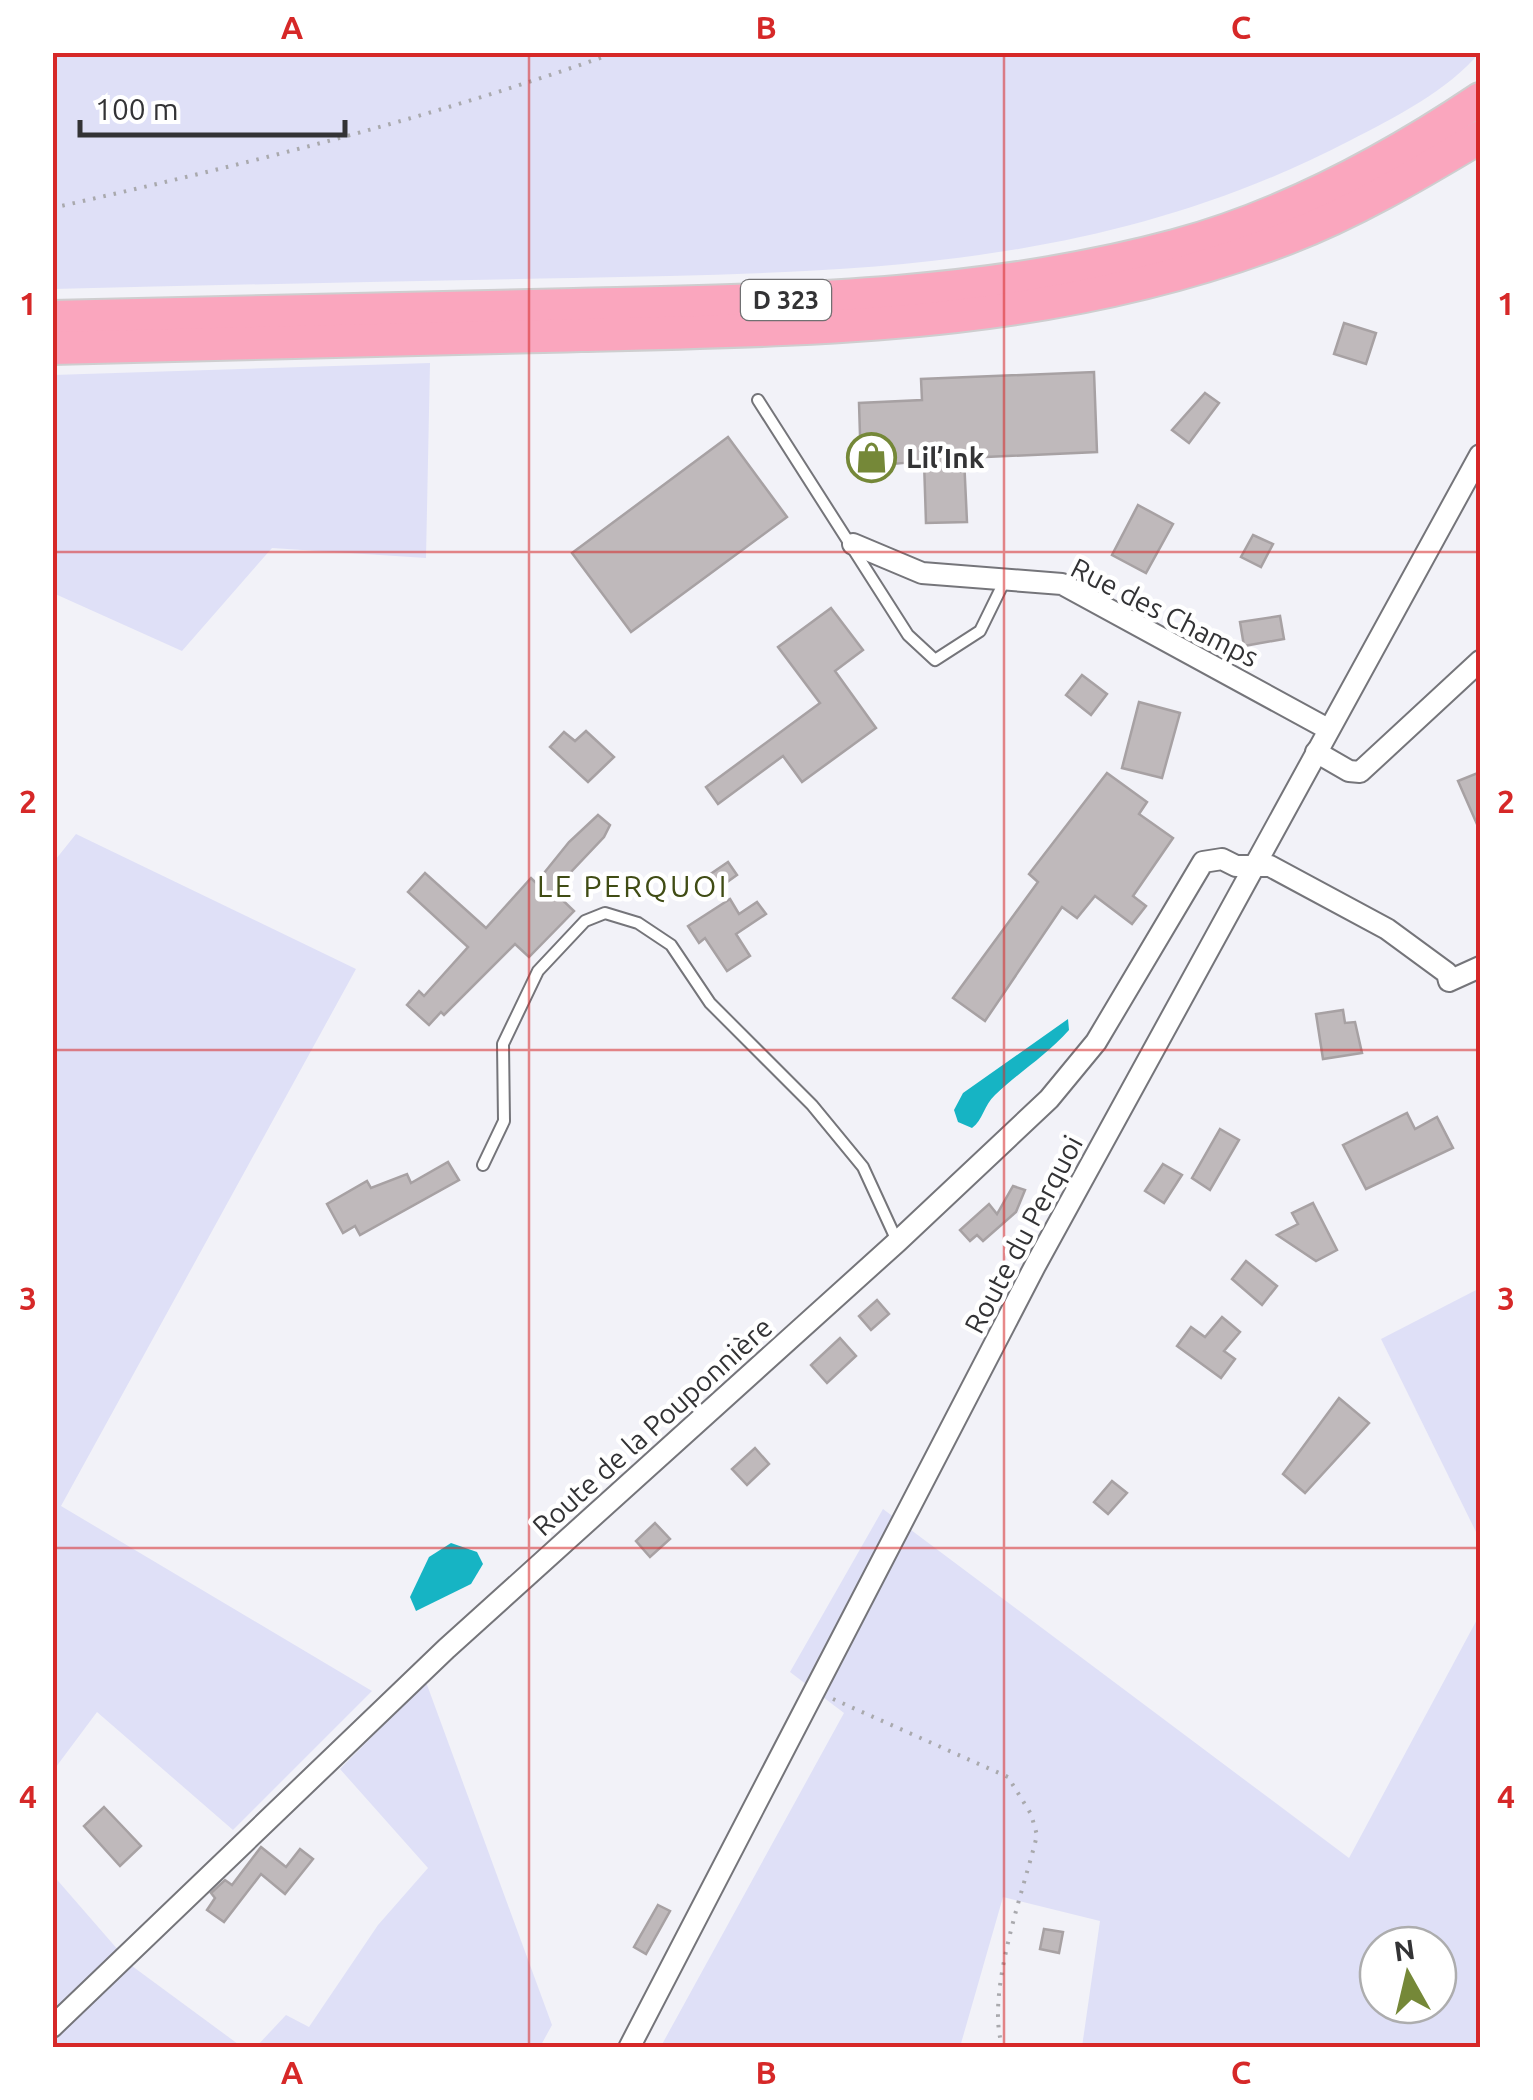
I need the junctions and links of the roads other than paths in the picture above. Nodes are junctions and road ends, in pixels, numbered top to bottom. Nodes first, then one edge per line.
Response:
1 (1480, 98) edge
2 (1480, 136) edge
3 (52, 316) edge
4 (52, 348) edge
5 (758, 400) dead end
6 (1480, 455) edge
7 (853, 544) junction
8 (1005, 580) junction
9 (1480, 661) edge
10 (1328, 729) junction
11 (1316, 752) junction
12 (1252, 867) junction
13 (1480, 968) edge
14 (483, 1165) dead end
15 (897, 1242) junction
16 (52, 2027) edge
17 (628, 2048) edge

1 - 3 highway, D 323
2 - 4 highway, D 323
5 - 7 lane
6 - 10 street, Route du Perquoi
7 - 8 street, Rue des Champs
7 - 8 lane
8 - 10 street, Rue des Champs
9 - 11 street
10 - 11 street, Route du Perquoi
11 - 12 street, Route du Perquoi
12 - 13 street
12 - 15 street, Route de la Pouponnière
12 - 17 street, Route du Perquoi
14 - 15 lane
15 - 16 street, Route de la Pouponnière

